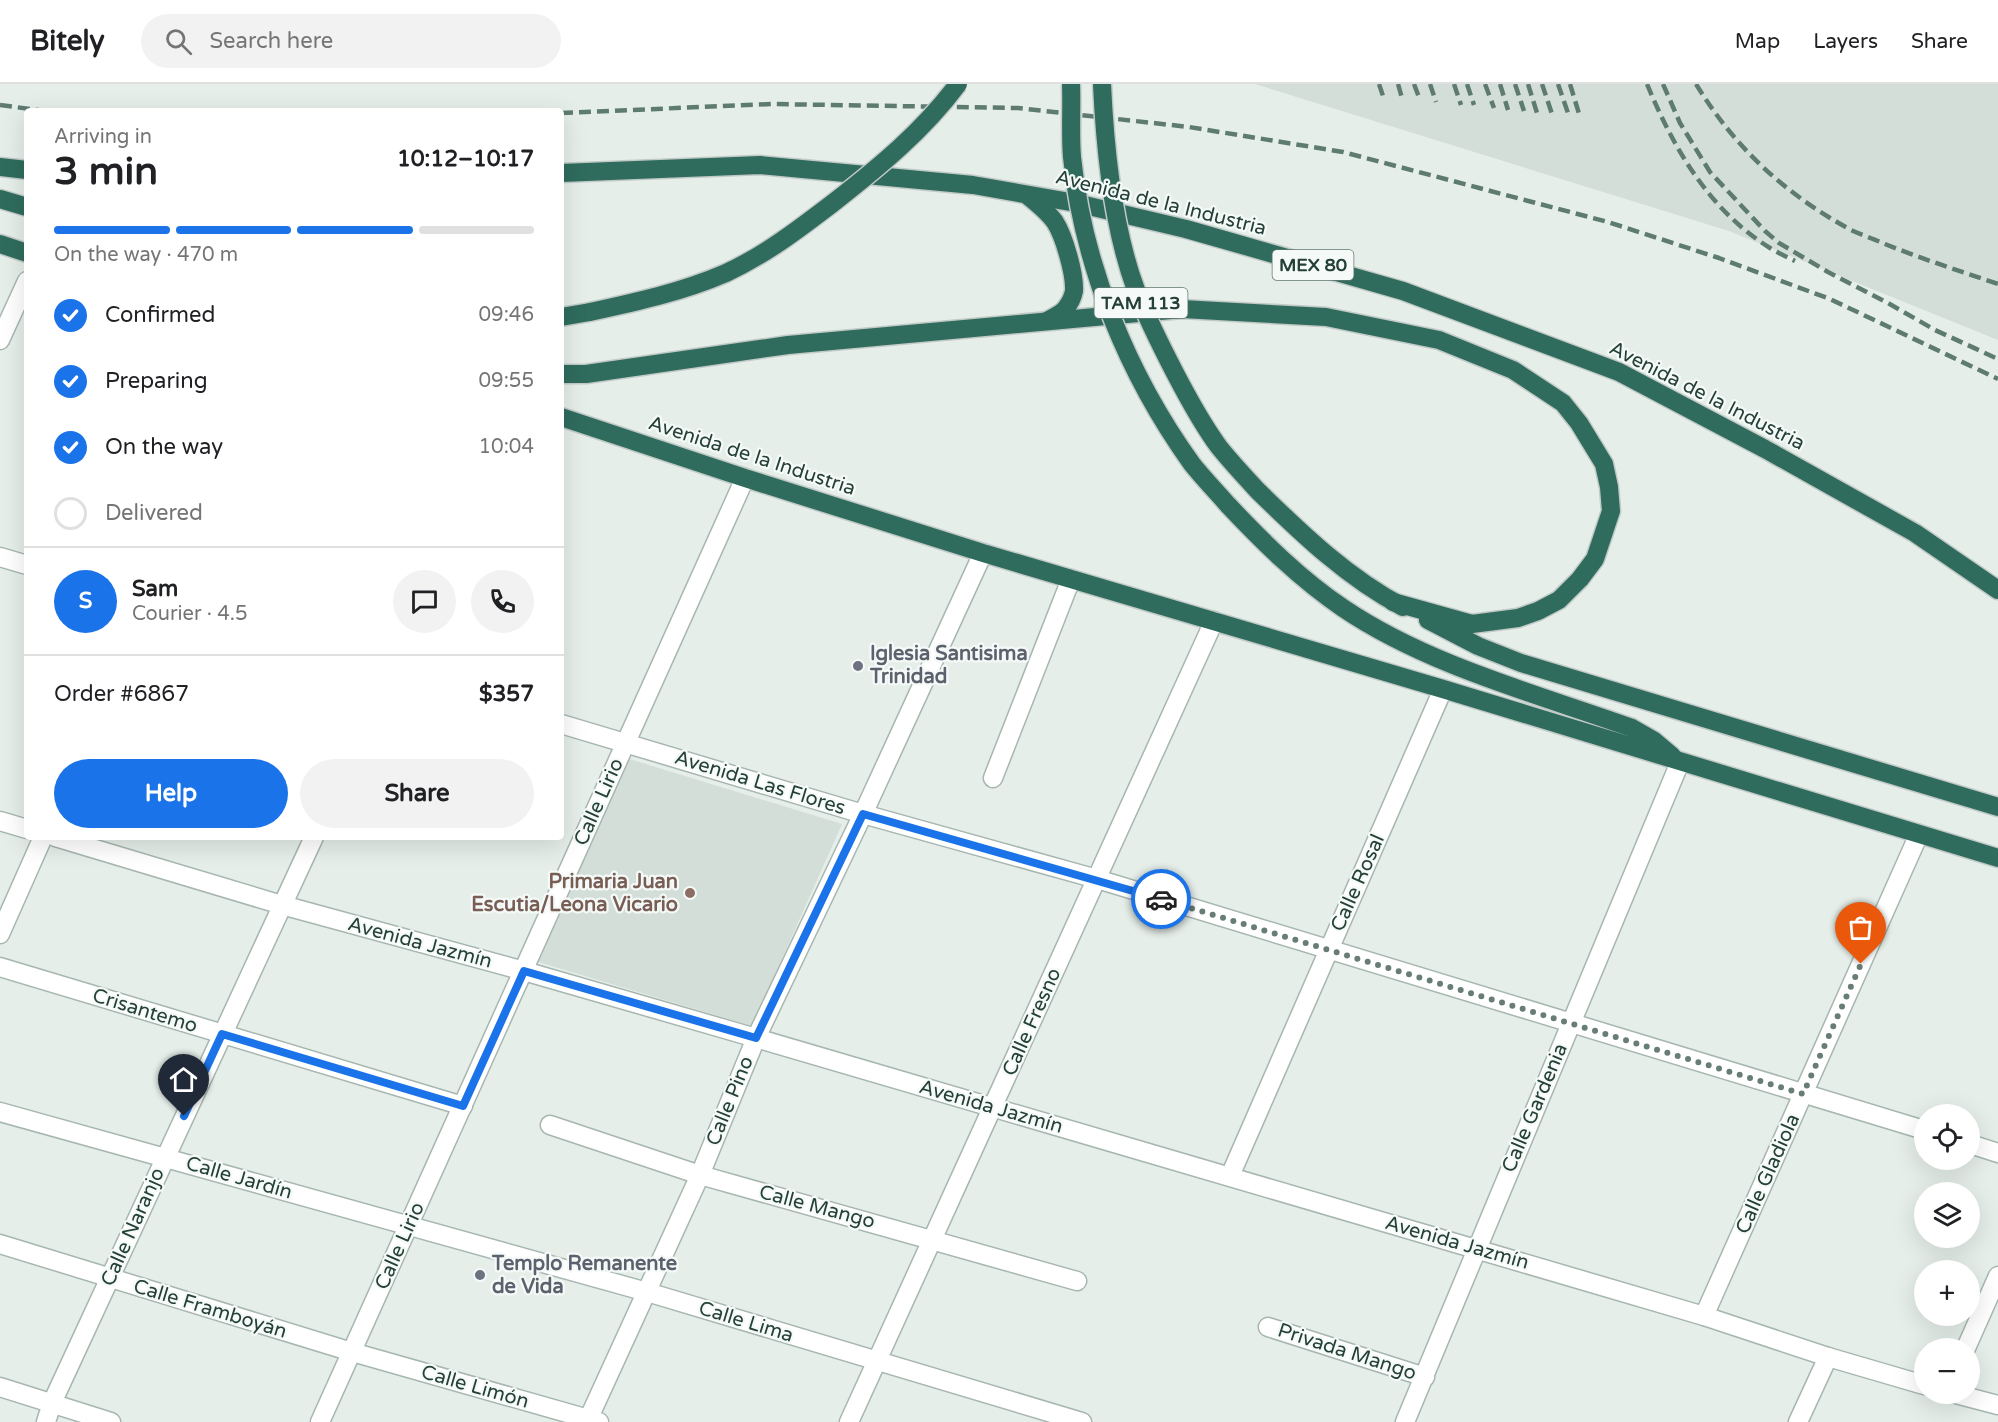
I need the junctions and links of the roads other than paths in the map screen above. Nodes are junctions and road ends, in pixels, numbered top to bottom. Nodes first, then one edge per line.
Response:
1 (958, 84) edge
2 (1071, 84) edge
3 (1102, 84) edge
4 (0, 167) edge
5 (24, 170) edge
6 (564, 173) edge
7 (1027, 195) junction
8 (0, 199) edge
9 (24, 206) edge
10 (0, 244) edge
11 (24, 251) edge
12 (24, 288) edge
13 (564, 316) edge
14 (1042, 323) junction
15 (0, 340) edge
16 (564, 374) edge
17 (564, 418) edge
18 (745, 478) junction
19 (983, 553) junction
20 (0, 557) edge
21 (24, 564) edge
22 (1071, 579) junction
23 (1998, 590) edge
24 (1394, 602) junction
25 (1214, 621) junction
26 (1443, 688) junction
27 (564, 725) edge
28 (626, 743) junction
29 (1680, 762) junction
30 (993, 778) dead end
31 (1998, 807) edge
32 (863, 814) junction
33 (0, 821) edge
34 (24, 828) edge
35 (1919, 834) junction
36 (42, 840) edge
37 (65, 840) edge
38 (313, 840) edge
39 (1998, 858) edge
40 (1097, 879) junction
41 (282, 905) junction
42 (0, 934) edge
43 (1329, 949) junction
44 (0, 967) edge
45 (524, 971) junction
46 (1571, 1023) junction
47 (222, 1034) junction
48 (756, 1038) junction
49 (1803, 1094) junction
50 (463, 1106) junction
51 (993, 1108) junction
52 (0, 1112) edge
53 (550, 1125) dead end
54 (1914, 1127) edge
55 (1980, 1147) edge
56 (1998, 1153) edge
57 (165, 1158) junction
58 (700, 1175) junction
59 (1230, 1176) junction
60 (409, 1226) junction
61 (933, 1240) junction
62 (0, 1244) edge
63 (1476, 1249) junction
64 (1998, 1276) edge
65 (110, 1278) junction
66 (1077, 1281) dead end
67 (646, 1292) junction
68 (1704, 1316) junction
69 (1268, 1327) dead end
70 (1970, 1338) edge
71 (352, 1352) junction
72 (1828, 1357) junction
73 (876, 1360) junction
74 (1425, 1377) junction
75 (1914, 1381) edge
76 (0, 1387) edge
77 (1980, 1400) edge
78 (52, 1404) junction
79 (1998, 1405) edge
80 (592, 1421) edge
81 (46, 1422) edge
82 (111, 1422) edge
83 (320, 1422) edge
84 (849, 1422) edge
85 (1082, 1422) edge
86 (1406, 1422) edge
87 (1798, 1422) edge

1 - 13 highway, bridge
2 - 29 highway, bridge
3 - 24 highway, TAM 113, bridge
4 - 5 highway
6 - 7 highway, Avenida de la Industria / MEX 80
7 - 14 highway
7 - 23 highway, Avenida de la Industria / MEX 80
8 - 9 highway
10 - 11 highway
12 - 15 street
14 - 16 highway
14 - 24 highway
17 - 18 highway, Avenida de la Industria
18 - 19 highway, Avenida de la Industria
18 - 28 street, Calle Lirio
19 - 22 highway, Avenida de la Industria
19 - 32 street, Calle Pino
20 - 21 street
22 - 25 highway, Avenida de la Industria
22 - 30 street
24 - 31 highway
25 - 26 highway, Avenida de la Industria
25 - 40 street, Calle Fresno
26 - 29 highway, Avenida de la Industria
26 - 43 street, Calle Rosal
27 - 28 street, Avenida Las Flores
28 - 32 street, Avenida Las Flores
28 - 45 street, Calle Lirio
29 - 35 highway, Avenida de la Industria
29 - 46 street, Calle Gardenia
32 - 40 street, Avenida Las Flores
32 - 48 street, Calle Pino
33 - 34 street
35 - 39 highway, Avenida de la Industria
35 - 49 street, Calle Gladiola
36 - 42 street
37 - 41 street, Avenida Jazmín
38 - 41 street, Calle Naranjo
40 - 43 street, Avenida Las Flores
40 - 51 street, Calle Fresno
41 - 45 street, Avenida Jazmín
41 - 47 street, Calle Naranjo
43 - 46 street, Avenida Las Flores
43 - 59 street, Calle Rosal
44 - 47 street, Crisantemo
45 - 48 street, Avenida Jazmín
45 - 50 street, Calle Lirio
46 - 49 street, Avenida Las Flores
46 - 63 street, Calle Gardenia
47 - 50 street, Crisantemo
47 - 57 street, Calle Naranjo
48 - 51 street, Avenida Jazmín
48 - 58 street, Calle Pino
49 - 54 street, Avenida Las Flores
49 - 68 street, Calle Gladiola
50 - 60 street, Calle Lirio
51 - 59 street, Avenida Jazmín
51 - 61 street, Calle Fresno
52 - 57 street, Calle Jardín
53 - 58 street
55 - 56 street
57 - 60 street, Calle Jardín
57 - 65 street, Calle Naranjo
58 - 61 street, Calle Mango
58 - 67 street, Calle Pino
59 - 63 street, Avenida Jazmín
60 - 67 street, Calle Lima
60 - 71 street, Calle Lirio
61 - 66 street
61 - 73 street, Calle Fresno
62 - 65 street, Calle Framboyán
63 - 68 street, Avenida Jazmín
63 - 74 street, Calle Gardenia
64 - 70 street
65 - 71 street, Calle Framboyán
65 - 78 street, Calle Naranjo
67 - 73 street, Calle Lima
67 - 80 street, Calle Pino
68 - 72 street, Avenida Jazmín
69 - 74 street, Privada Mango
71 - 80 street, Calle Limón
71 - 83 street, Calle Lirio
72 - 75 street, Avenida Jazmín
72 - 87 street
73 - 84 street, Calle Fresno
73 - 85 street, Calle Lima
74 - 86 street, Calle Gardenia
76 - 78 street
77 - 79 street
78 - 81 street, Calle Naranjo
78 - 82 street

